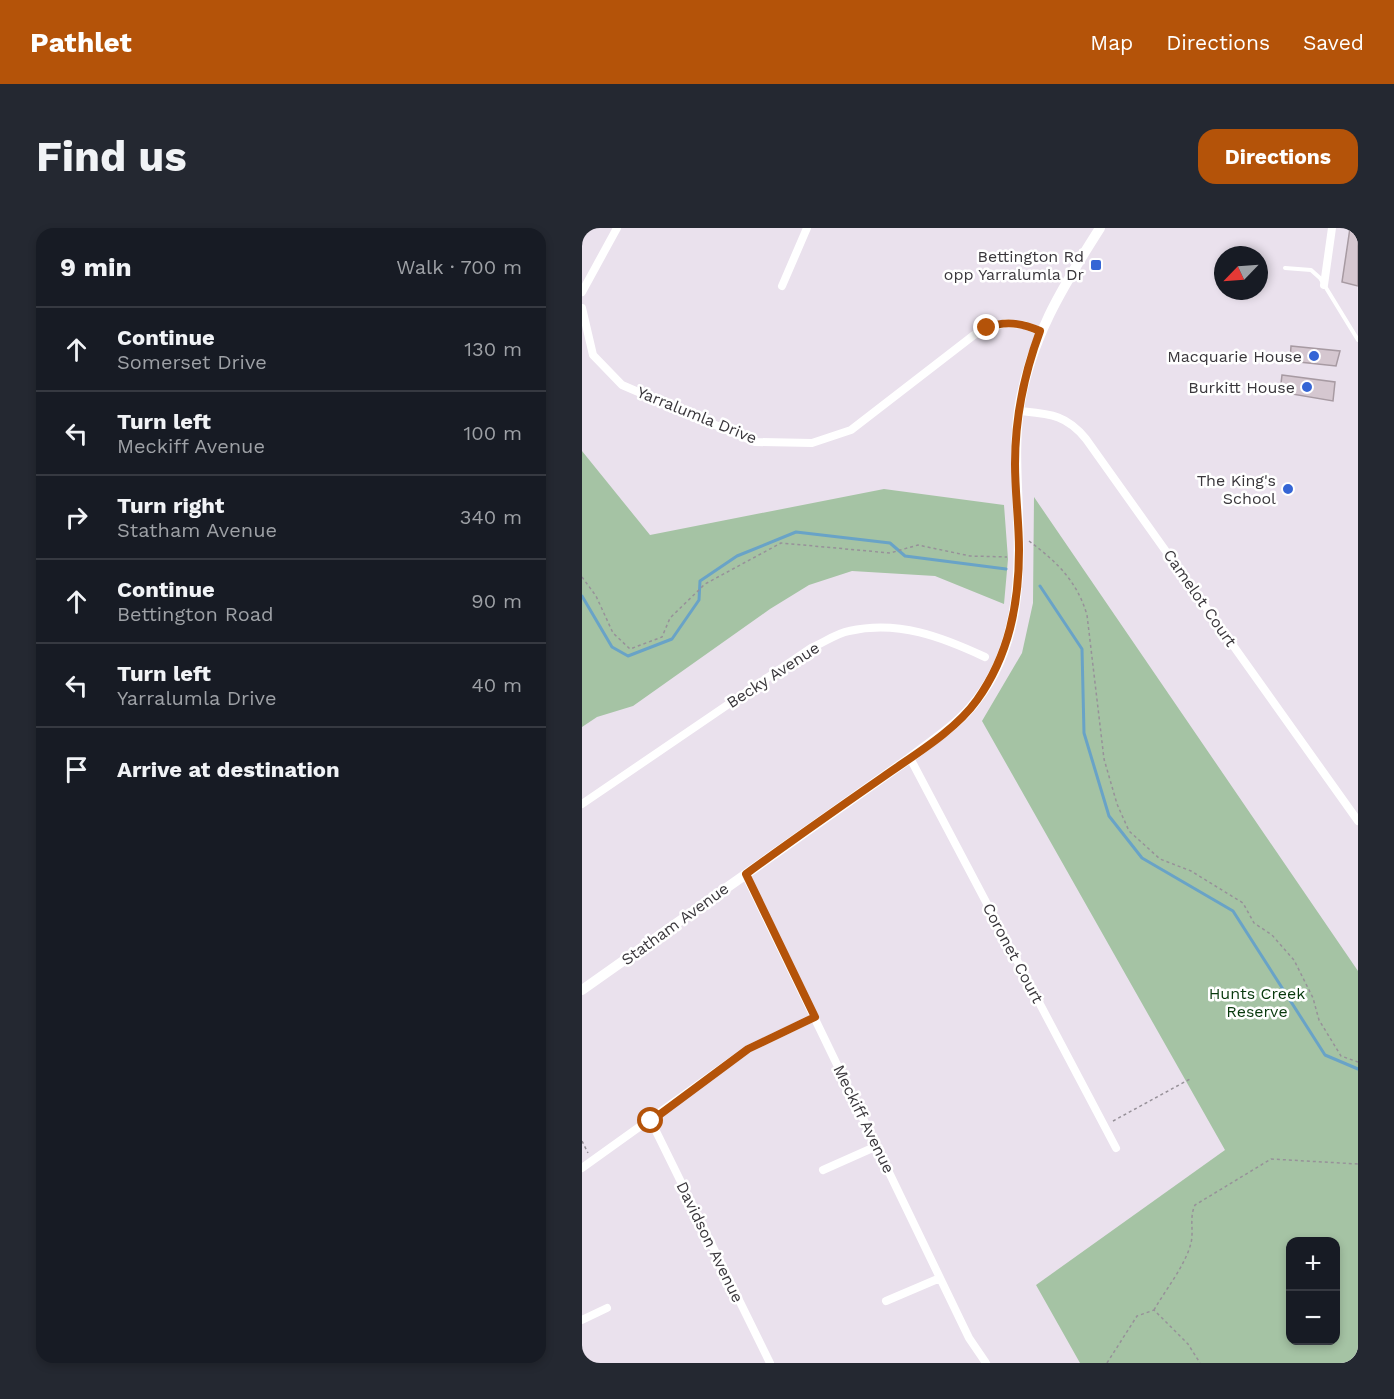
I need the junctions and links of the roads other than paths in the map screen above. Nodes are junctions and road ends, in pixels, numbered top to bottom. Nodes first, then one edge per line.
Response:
1 (617, 228) edge
2 (807, 228) edge
3 (1100, 228) edge
4 (1332, 228) edge
5 (1285, 268) dead end
6 (1324, 285) junction
7 (782, 286) dead end
8 (582, 292) edge
9 (582, 308) edge
10 (1040, 331) junction
11 (1358, 340) edge
12 (1018, 411) junction
13 (985, 657) dead end
14 (910, 758) junction
15 (582, 804) edge
16 (1358, 821) edge
17 (746, 874) junction
18 (582, 990) edge
19 (815, 1017) junction
20 (651, 1121) junction
21 (878, 1146) junction
22 (1116, 1148) dead end
23 (582, 1168) edge
24 (823, 1170) dead end
25 (940, 1278) junction
26 (886, 1301) dead end
27 (607, 1308) dead end
28 (582, 1320) edge
29 (770, 1363) edge
30 (986, 1363) edge

1 - 8 street
2 - 7 street
3 - 10 main road, Statham Avenue
4 - 6 street
5 - 6 lane
6 - 11 lane
9 - 10 street, Yarralumla Drive
10 - 12 main road, Statham Avenue
12 - 14 main road, Statham Avenue
12 - 16 street, Camelot Court
13 - 15 street, Becky Avenue
14 - 17 main road, Statham Avenue
14 - 22 street, Coronet Court
17 - 18 main road, Statham Avenue
17 - 19 street, Meckiff Avenue
19 - 20 street
19 - 21 street, Meckiff Avenue
20 - 23 street
20 - 29 street, Davidson Avenue
21 - 24 street
21 - 25 street, Meckiff Avenue
25 - 26 street
25 - 30 street, Meckiff Avenue
27 - 28 street

